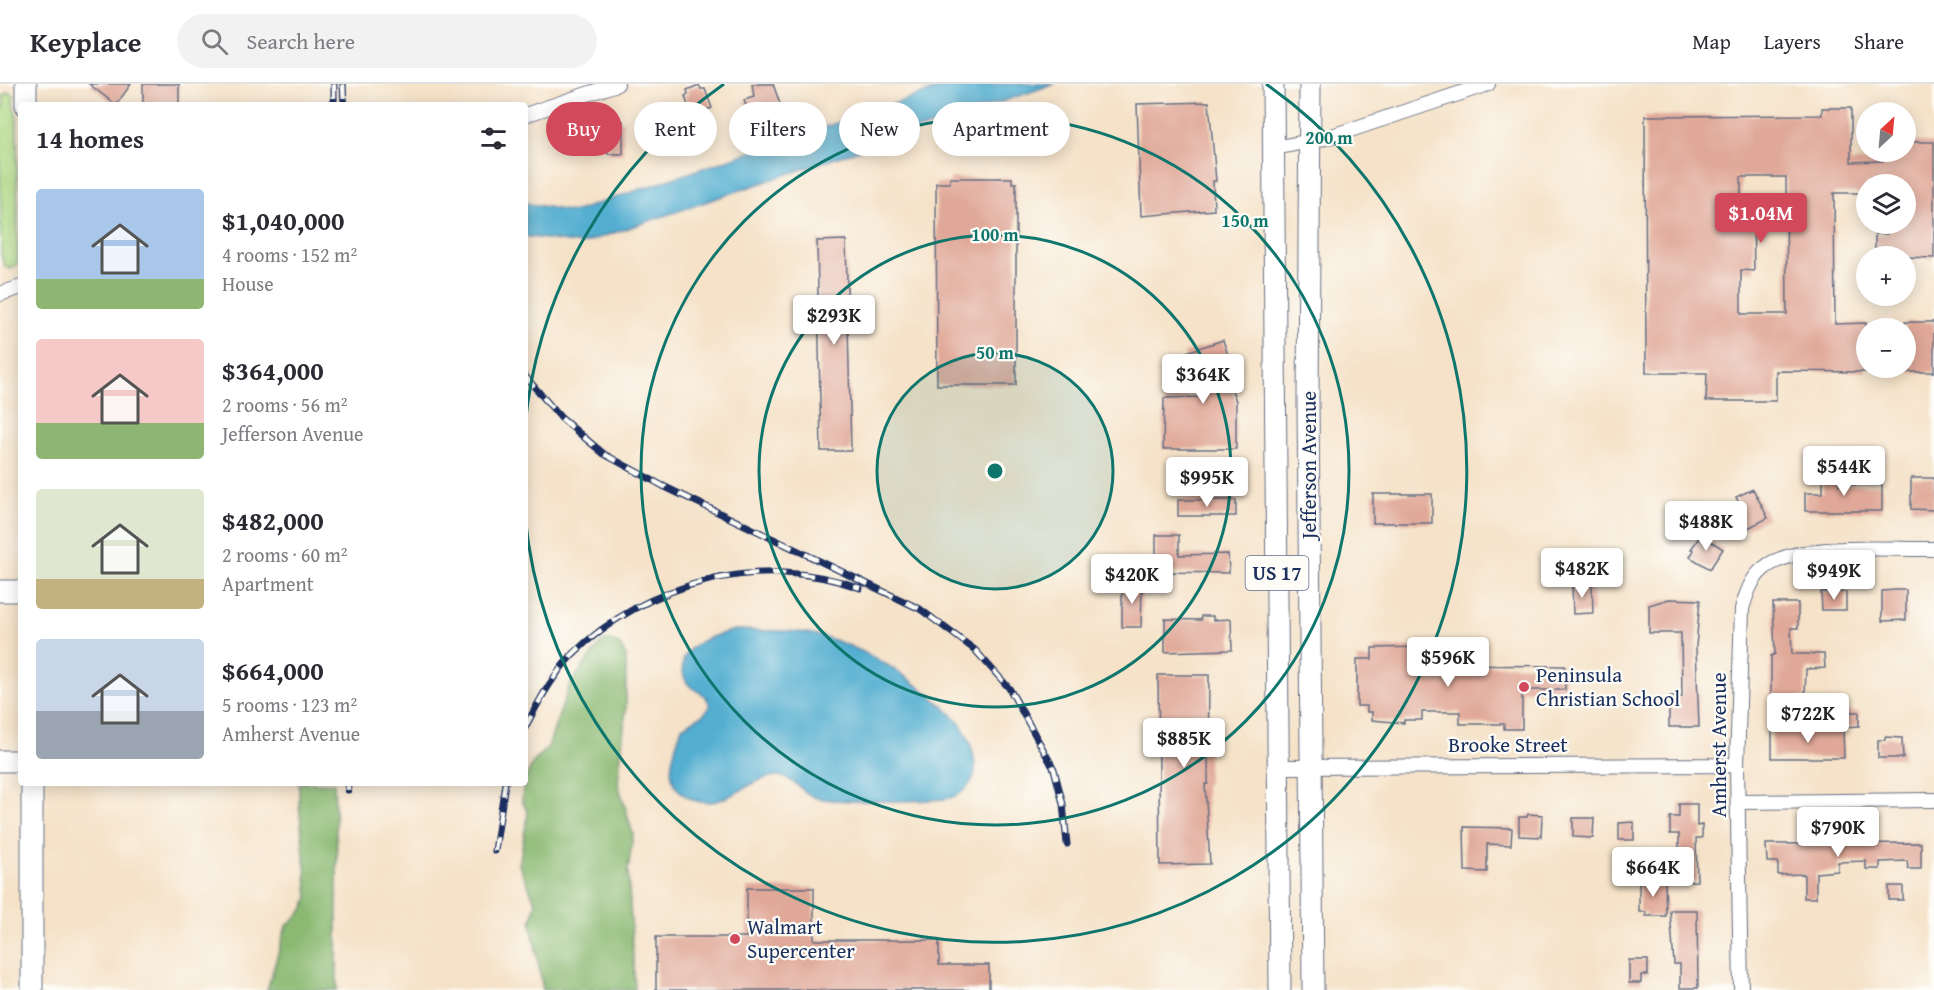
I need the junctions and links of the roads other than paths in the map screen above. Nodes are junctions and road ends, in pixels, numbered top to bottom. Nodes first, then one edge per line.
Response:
1 (26, 84) edge
2 (617, 84) edge
3 (1273, 84) edge
4 (1310, 84) edge
5 (1488, 84) edge
6 (26, 102) edge
7 (528, 114) edge
8 (1311, 142) junction
9 (1274, 148) junction
10 (18, 288) edge
11 (0, 294) edge
12 (1934, 549) edge
13 (0, 591) edge
14 (18, 591) edge
15 (0, 761) edge
16 (18, 761) edge
17 (1737, 765) junction
18 (1279, 767) junction
19 (1310, 767) junction
20 (32, 786) edge
21 (1934, 800) edge
22 (1739, 802) junction
23 (32, 990) edge
24 (1280, 990) edge
25 (1313, 990) edge
26 (1741, 990) edge

1 - 6 main road
2 - 7 street
3 - 9 main road, Jefferson Avenue / US 17
4 - 8 main road, Jefferson Avenue / US 17
5 - 8 street
8 - 9 street
8 - 19 main road, Jefferson Avenue / US 17
9 - 18 main road, Jefferson Avenue / US 17
10 - 11 street
12 - 17 street, Amherst Avenue
13 - 14 main road
15 - 16 main road
17 - 19 street, Brooke Street
17 - 22 street, Amherst Avenue
18 - 19 street, Brooke Street
18 - 24 main road, Jefferson Avenue / US 17
19 - 25 main road, Jefferson Avenue / US 17
20 - 23 main road
21 - 22 street
22 - 26 street, Amherst Avenue

